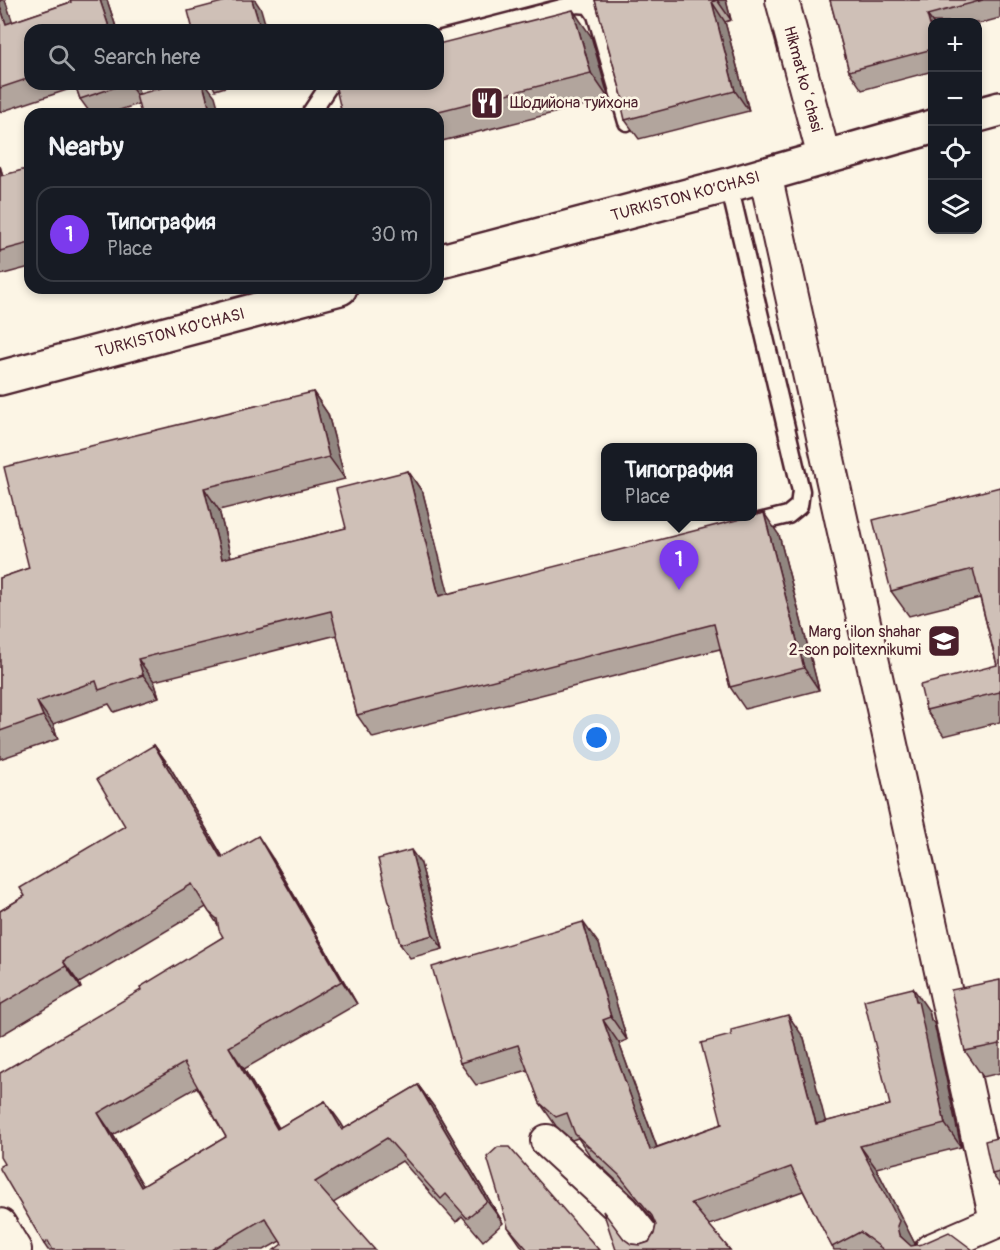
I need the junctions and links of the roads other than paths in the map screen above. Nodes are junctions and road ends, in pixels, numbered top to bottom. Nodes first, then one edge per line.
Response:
1 (782, 0) edge
2 (444, 38) edge
3 (326, 90) edge
4 (314, 108) edge
5 (1000, 109) edge
6 (982, 114) edge
7 (627, 122) edge
8 (928, 128) edge
9 (824, 157) junction
10 (765, 174) junction
11 (729, 185) junction
12 (444, 260) edge
13 (317, 294) edge
14 (0, 378) edge
15 (733, 528) edge
16 (547, 1141) dead end
17 (998, 1220) edge
18 (0, 1225) edge
19 (15, 1250) edge
20 (654, 1250) edge
21 (931, 1250) edge

1 - 9 street, Hikmat koʻchasi
2 - 7 lane
3 - 4 lane
5 - 6 main road
8 - 9 main road, TURKISTON KO’CHASI
9 - 10 main road, TURKISTON KO’CHASI
10 - 11 main road, TURKISTON KO’CHASI
10 - 17 street
11 - 12 main road, TURKISTON KO’CHASI
11 - 15 lane
13 - 14 main road, TURKISTON KO’CHASI
16 - 20 street
17 - 21 street
18 - 19 street

